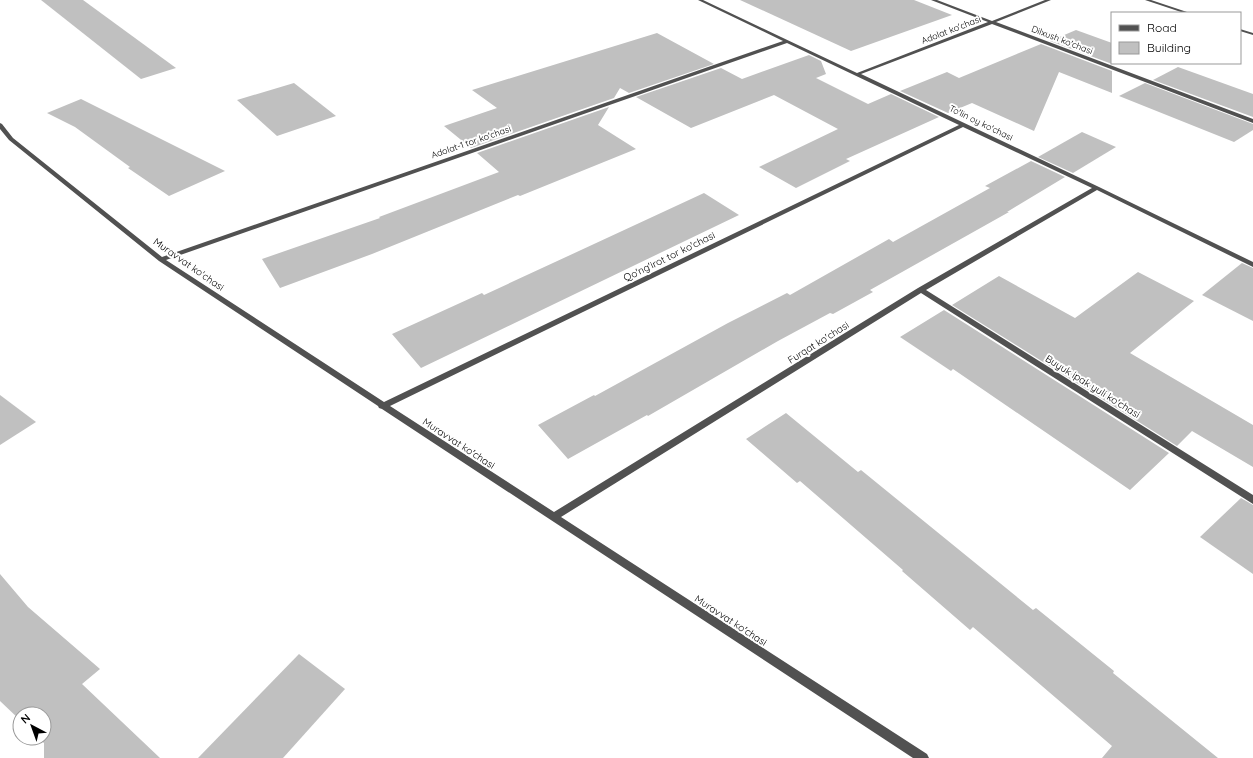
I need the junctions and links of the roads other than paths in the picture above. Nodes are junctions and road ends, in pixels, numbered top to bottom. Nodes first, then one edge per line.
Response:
1 (700, 0) edge
2 (933, 0) edge
3 (1049, 0) edge
4 (1147, 0) edge
5 (1185, 12) edge
6 (993, 23) junction
7 (1241, 30) edge
8 (1253, 34) edge
9 (787, 41) junction
10 (858, 74) junction
11 (1253, 121) edge
12 (0, 125) edge
13 (963, 125) junction
14 (1097, 188) junction
15 (161, 260) junction
16 (1253, 265) edge
17 (921, 290) junction
18 (382, 406) junction
19 (1253, 500) edge
20 (553, 517) junction
21 (923, 758) edge

1 - 9 street, To'lin oy ko'chasi
2 - 6 street, Dilxush ko'chasi
3 - 6 street, Adolat ko'chasi
4 - 5 street
6 - 10 street, Adolat ko'chasi
6 - 11 street, Dilxush ko'chasi
7 - 8 street
9 - 10 street, To'lin oy ko'chasi
9 - 15 street, Adolat-1 tor ko'chasi
10 - 13 street, To'lin oy ko'chasi
12 - 15 street, Muravvat ko'chasi
13 - 14 street, To'lin oy ko'chasi
13 - 18 street, Qo'ng'irot tor ko'chasi
14 - 16 street, To'lin oy ko'chasi
14 - 17 street, Furqat ko'chasi
15 - 18 street, Muravvat ko'chasi
17 - 19 street, Buyuk ipak yuli ko'chasi
17 - 20 street, Furqat ko'chasi
18 - 20 street, Muravvat ko'chasi
20 - 21 street, Muravvat ko'chasi

